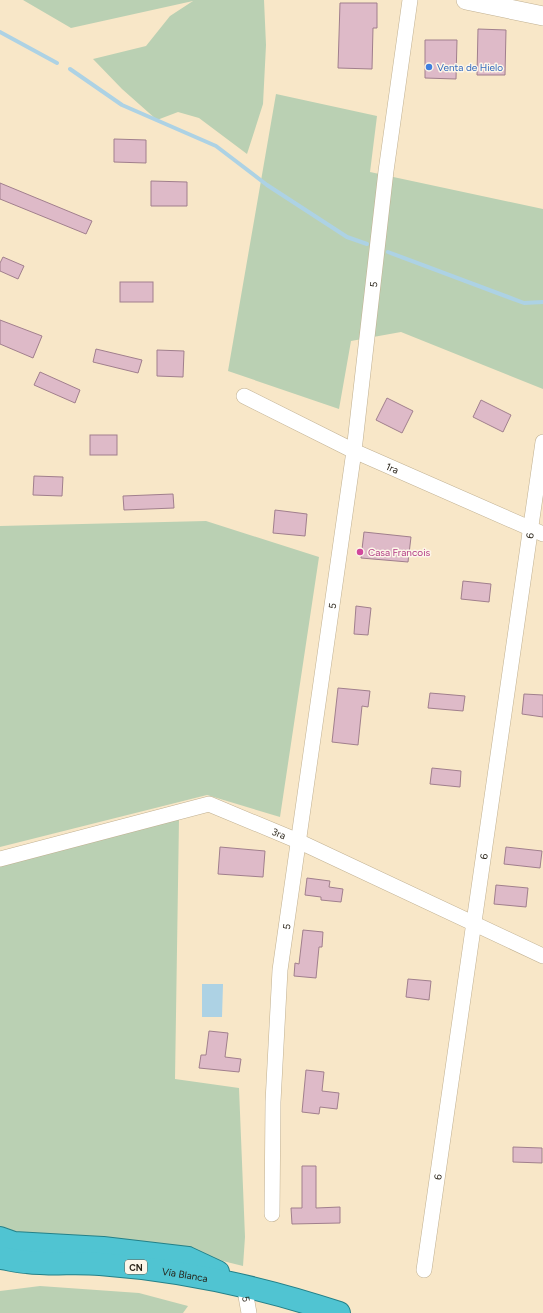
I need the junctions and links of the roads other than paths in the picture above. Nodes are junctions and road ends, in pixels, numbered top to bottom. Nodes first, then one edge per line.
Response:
1 (410, 0) edge
2 (466, 0) edge
3 (543, 16) edge
4 (244, 396) dead end
5 (543, 442) edge
6 (354, 451) junction
7 (537, 531) edge
8 (298, 841) junction
9 (0, 859) edge
10 (474, 925) junction
11 (543, 956) edge
12 (272, 1214) dead end
13 (0, 1238) edge
14 (0, 1258) edge
15 (27, 1262) junction
16 (424, 1270) dead end
17 (0, 1272) edge
18 (244, 1285) junction
19 (249, 1313) edge
20 (339, 1313) edge

1 - 6 street, 5
2 - 3 street
4 - 6 street, 1ra
5 - 7 street, 6
6 - 7 street, 1ra
6 - 8 street, 5
7 - 10 street, 6
8 - 9 street, 3ra
8 - 10 street, 3ra
8 - 12 street, 5
10 - 11 street, 3ra
10 - 16 street, 6
13 - 18 highway
14 - 15 highway, Vía Blanca / CN
15 - 17 highway, Vía Blanca / CN
15 - 18 highway, Vía Blanca / CN
18 - 19 street, 5
18 - 20 highway, Vía Blanca / CN

